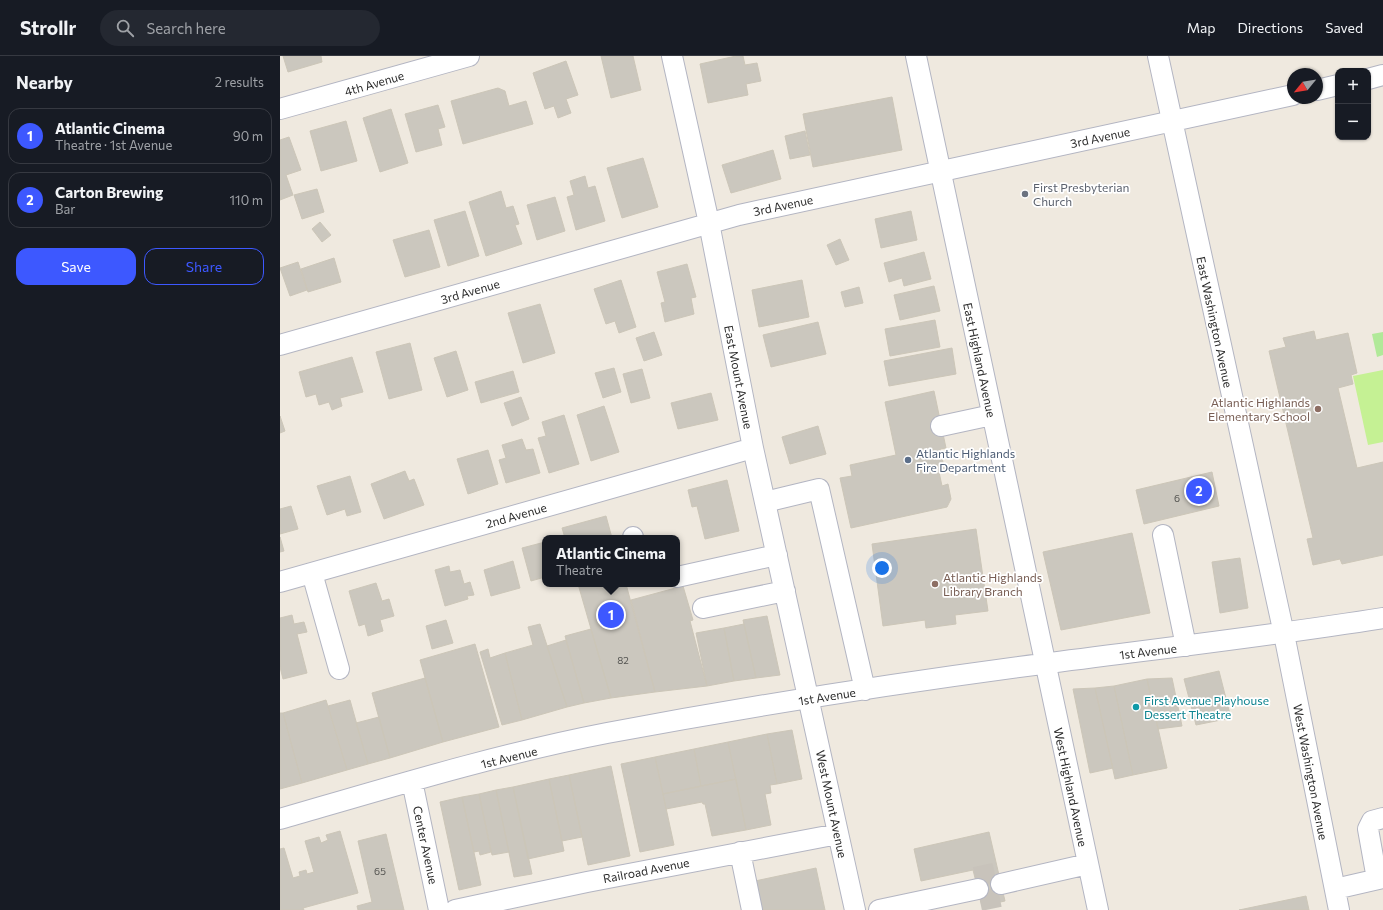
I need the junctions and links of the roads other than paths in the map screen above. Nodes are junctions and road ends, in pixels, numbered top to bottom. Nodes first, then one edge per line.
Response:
1 (469, 56) edge
2 (672, 56) edge
3 (916, 56) edge
4 (1158, 56) edge
5 (1383, 75) edge
6 (1371, 78) edge
7 (1335, 86) edge
8 (1323, 89) edge
9 (1287, 96) edge
10 (280, 109) edge
11 (1172, 121) junction
12 (941, 172) junction
13 (709, 223) junction
14 (280, 345) edge
15 (992, 415) junction
16 (941, 426) dead end
17 (753, 448) junction
18 (765, 502) junction
19 (1163, 535) dead end
20 (777, 555) junction
21 (312, 573) junction
22 (680, 576) edge
23 (280, 582) edge
24 (785, 591) junction
25 (703, 608) dead end
26 (1383, 618) edge
27 (1284, 634) junction
28 (1186, 646) junction
29 (1044, 664) junction
30 (339, 669) dead end
31 (865, 690) junction
32 (809, 698) junction
33 (412, 781) junction
34 (1383, 818) edge
35 (280, 819) edge
36 (838, 834) junction
37 (740, 852) junction
38 (1088, 864) junction
39 (1380, 879) edge
40 (1001, 884) tunnel mouth
41 (1335, 888) junction
42 (978, 889) tunnel mouth
43 (904, 908) edge
44 (439, 910) edge
45 (455, 910) edge
46 (752, 910) edge
47 (855, 910) edge
48 (879, 910) edge
49 (1098, 910) edge
50 (1339, 910) edge

1 - 10 street, 4th Avenue
2 - 13 street, East Mount Avenue
3 - 12 street, East Highland Avenue
4 - 11 street, East Washington Avenue
5 - 6 street
7 - 8 street
9 - 11 street, 3rd Avenue
11 - 12 street, 3rd Avenue
11 - 27 street, East Washington Avenue
12 - 13 street, 3rd Avenue
12 - 15 street, East Highland Avenue
13 - 14 street, 3rd Avenue
13 - 17 street, East Mount Avenue
15 - 16 street
15 - 29 street, East Highland Avenue
17 - 18 street, East Mount Avenue
17 - 21 street, 2nd Avenue
18 - 20 street, East Mount Avenue
18 - 31 street
19 - 28 street
20 - 22 street
20 - 24 street, East Mount Avenue
21 - 23 street, 2nd Avenue
21 - 30 street
24 - 25 street
24 - 32 street, East Mount Avenue
26 - 27 street, 1st Avenue
27 - 28 street, 1st Avenue
27 - 41 street, West Washington Avenue
28 - 29 street, 1st Avenue
29 - 31 street, 1st Avenue
29 - 38 street, West Highland Avenue
31 - 32 street, 1st Avenue
32 - 33 street, 1st Avenue
32 - 36 street, West Mount Avenue
33 - 35 street, 1st Avenue
33 - 44 street, Center Avenue
34 - 39 street
36 - 37 street, Railroad Avenue
36 - 47 street, West Mount Avenue
37 - 45 street, Railroad Avenue
37 - 46 street
38 - 40 street
38 - 49 street, West Highland Avenue
39 - 41 street
41 - 50 street, West Washington Avenue
42 - 43 street
43 - 48 street

